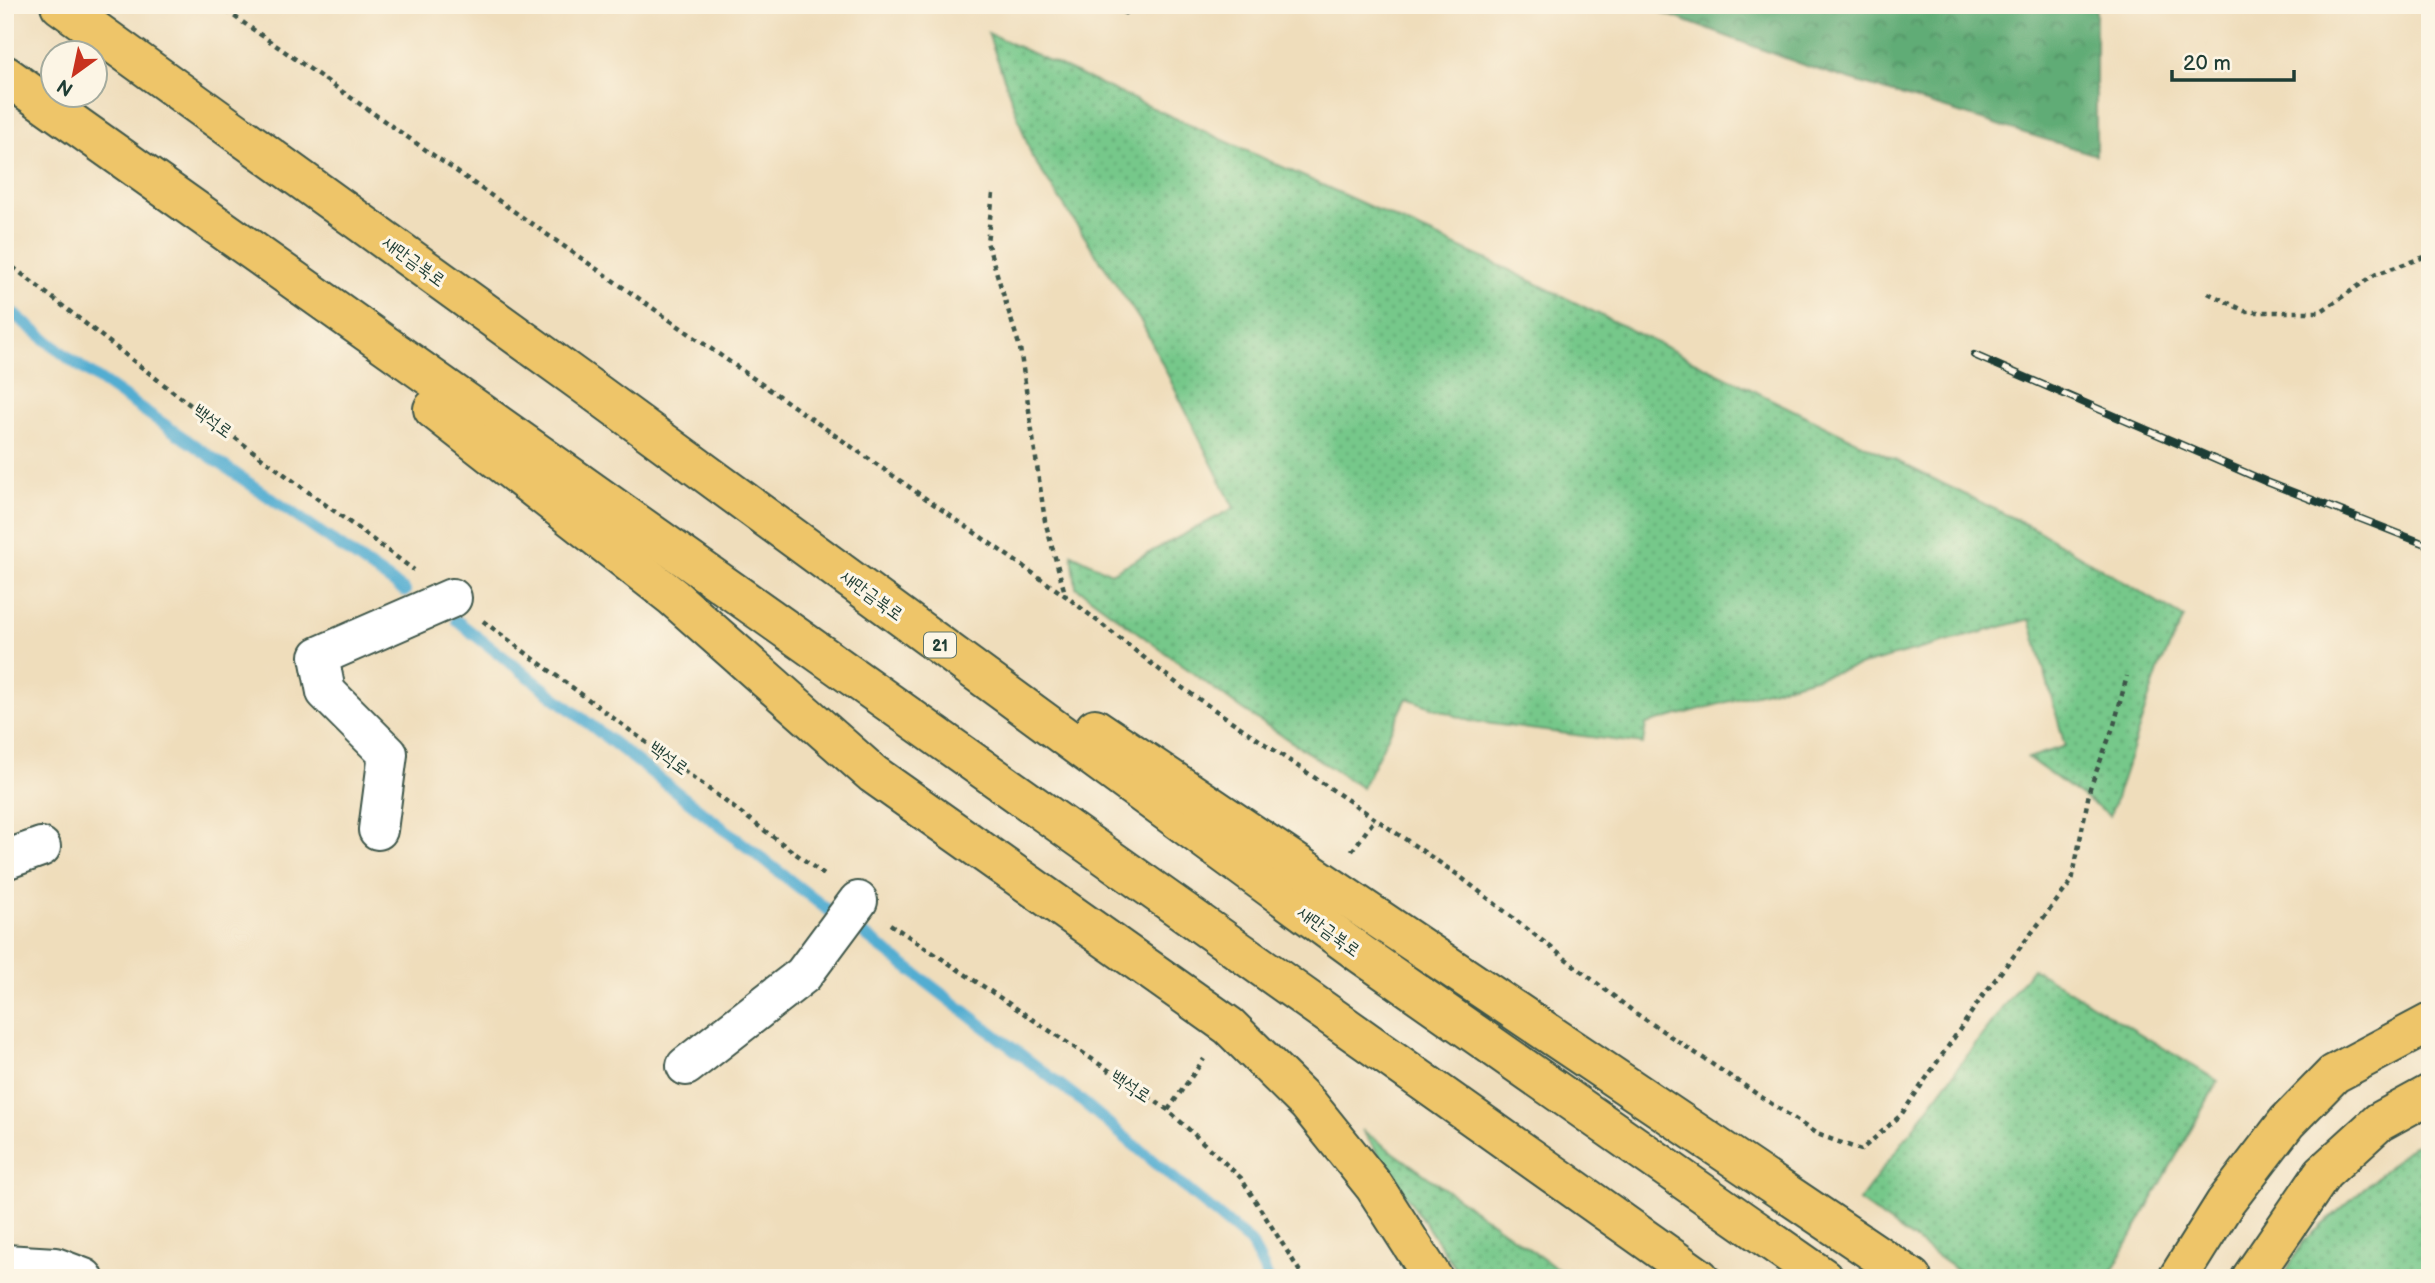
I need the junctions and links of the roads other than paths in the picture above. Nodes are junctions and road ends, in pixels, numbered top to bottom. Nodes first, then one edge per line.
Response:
1 (60, 5) edge
2 (17, 84) edge
3 (584, 384) junction
4 (452, 598) road end
5 (378, 830) dead end
6 (41, 847) dead end
7 (5, 860) edge
8 (858, 901) road end
9 (2430, 1023) edge
10 (686, 1066) dead end
11 (2430, 1094) edge
12 (5, 1264) edge
13 (2180, 1274) edge
14 (84, 1278) edge
15 (1433, 1278) edge
16 (1700, 1278) edge
17 (1824, 1278) edge
18 (1912, 1278) edge
19 (2251, 1278) edge

1 - 3 highway, 새만금북로 / 21
2 - 15 highway
2 - 16 highway
3 - 17 highway, 새만금북로 / 21
3 - 18 highway
4 - 5 street
6 - 7 street
8 - 10 street
9 - 13 highway
11 - 19 highway
12 - 14 street

